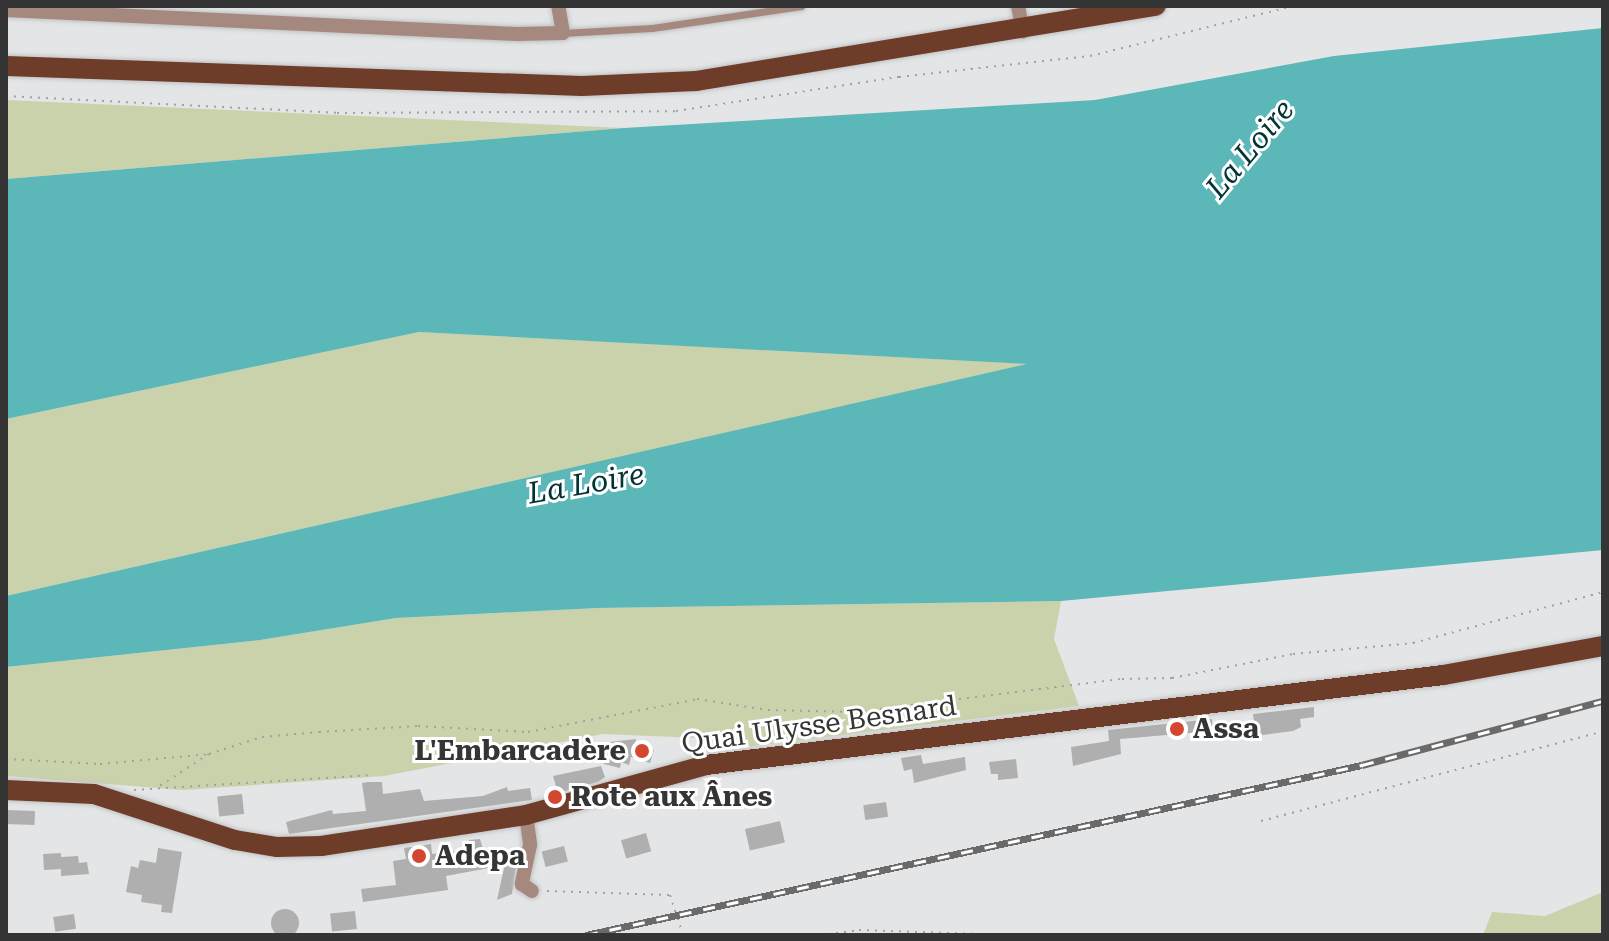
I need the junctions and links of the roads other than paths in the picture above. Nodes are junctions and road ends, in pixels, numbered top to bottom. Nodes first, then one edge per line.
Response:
1 (558, 6) edge
2 (801, 6) edge
3 (1018, 6) edge
4 (1156, 6) edge
5 (6, 10) edge
6 (1023, 32) junction
7 (563, 33) junction
8 (6, 66) edge
9 (1603, 646) edge
10 (6, 790) edge
11 (526, 815) junction
12 (532, 891) road end

1 - 7 street
2 - 7 lane
3 - 6 street
4 - 6 main road
5 - 7 street
6 - 8 main road
9 - 11 main road, Quai Ulysse Besnard
10 - 11 main road, Quai Ulysse Besnard
11 - 12 street

